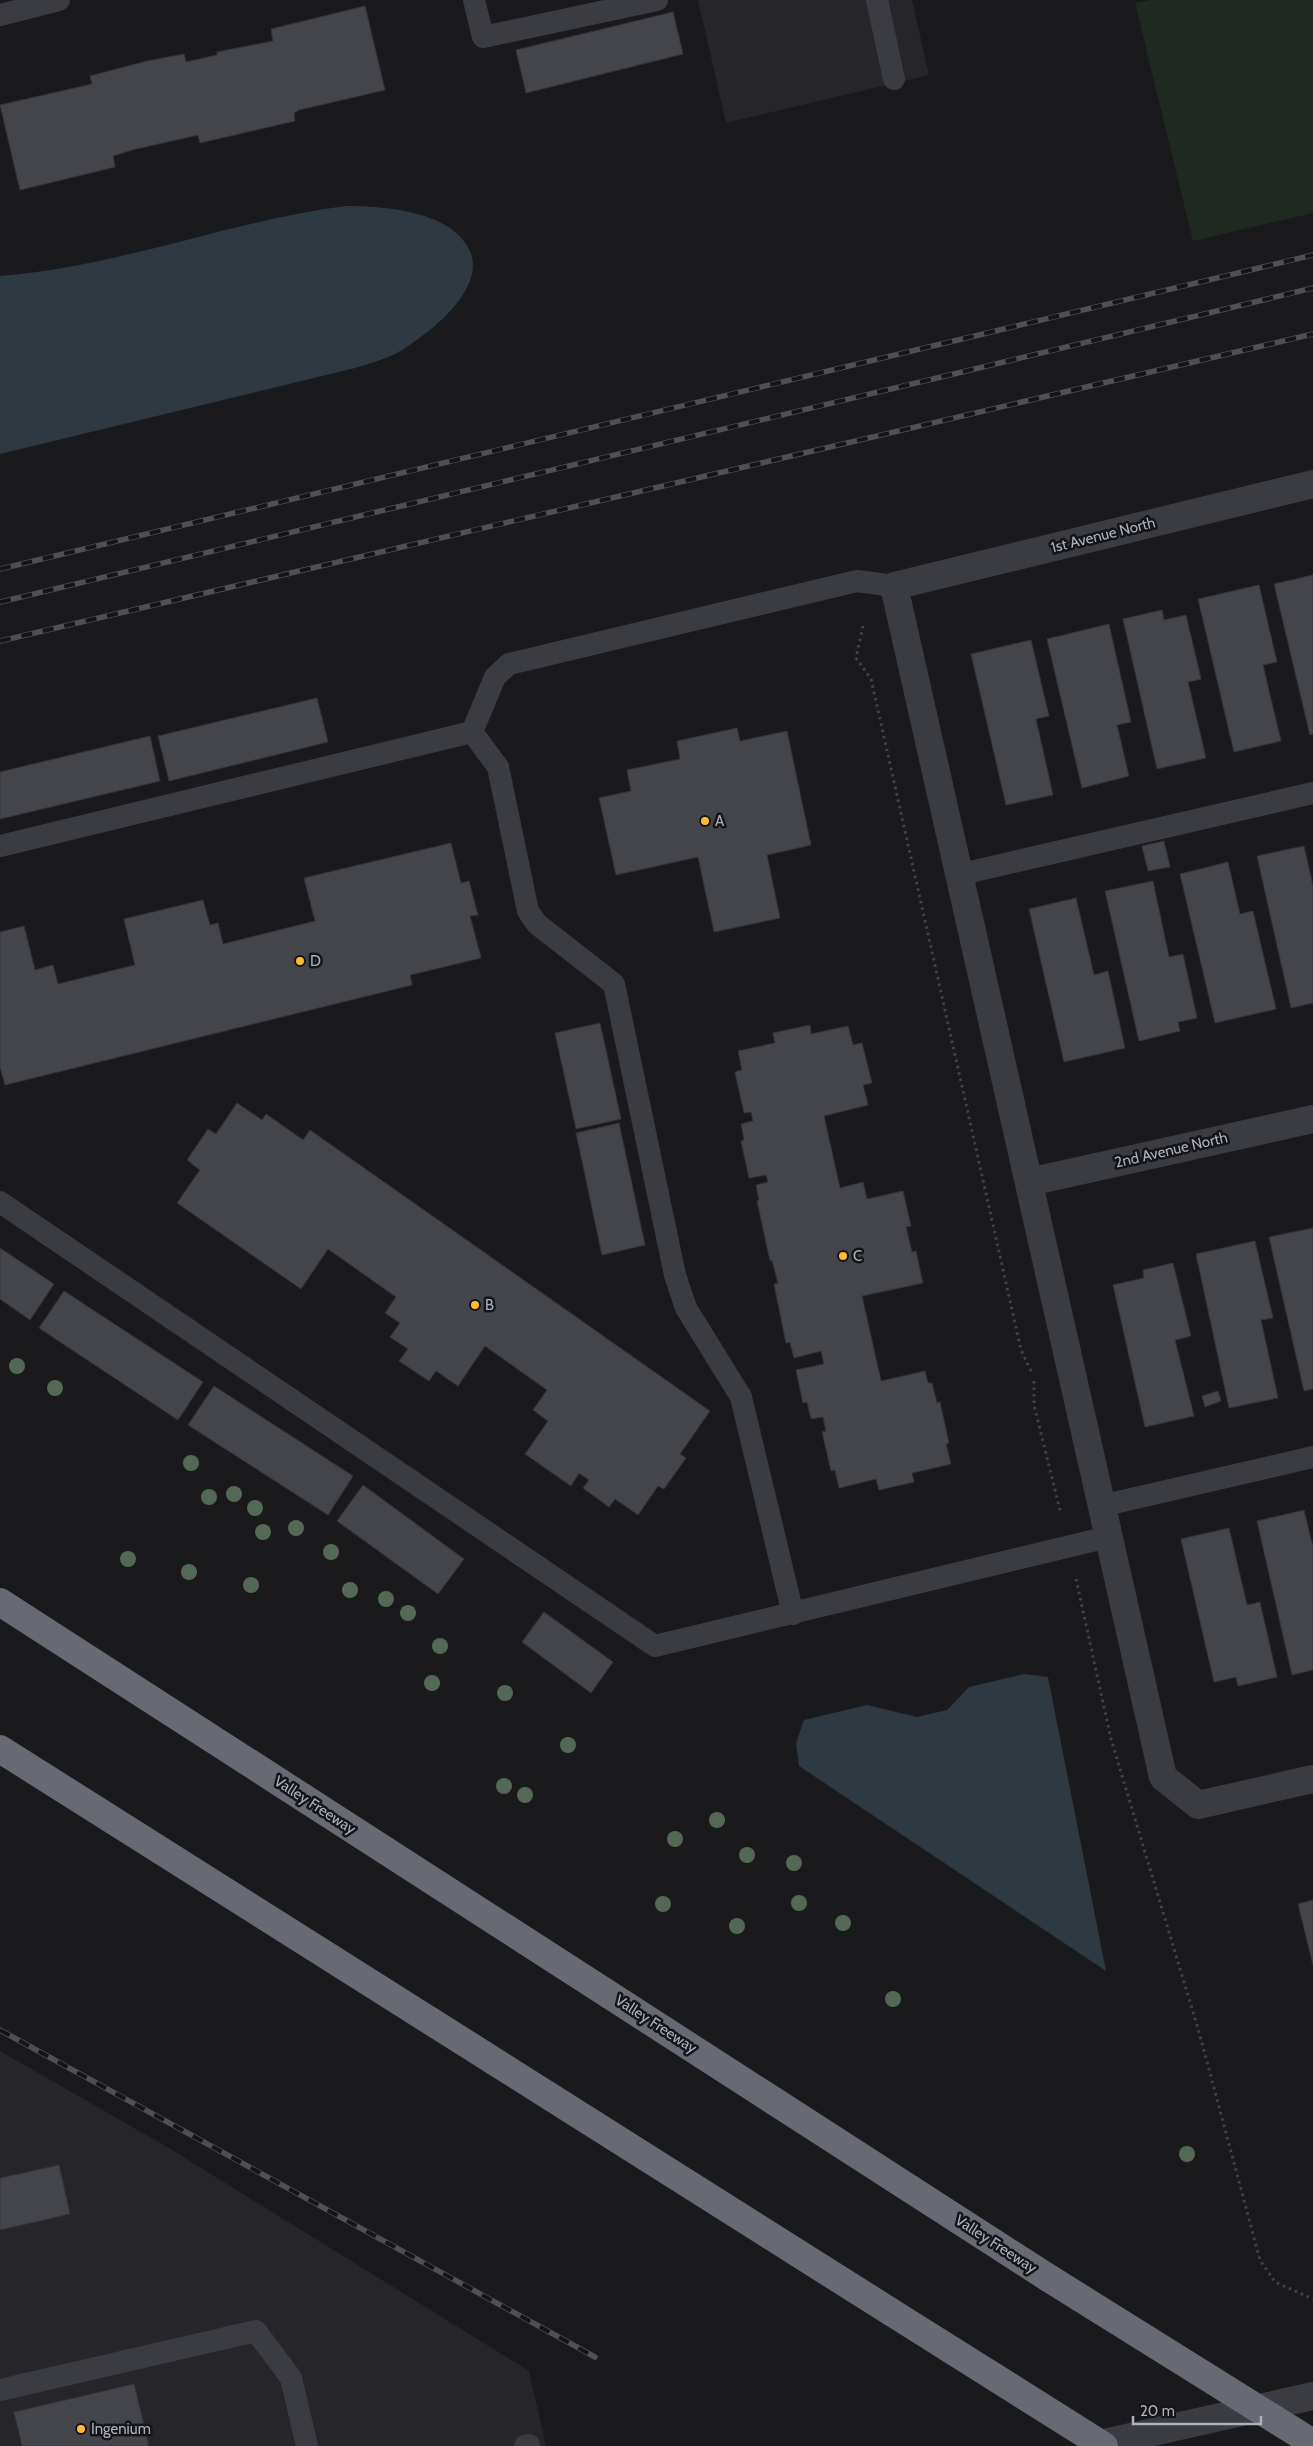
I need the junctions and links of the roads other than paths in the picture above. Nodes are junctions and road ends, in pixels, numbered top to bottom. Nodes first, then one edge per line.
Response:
1 (59, 0) edge
2 (474, 0) edge
3 (657, 0) edge
4 (877, 0) edge
5 (0, 15) edge
6 (894, 79) dead end
7 (1313, 484) edge
8 (894, 586) junction
9 (472, 732) junction
10 (1313, 793) edge
11 (0, 846) edge
12 (958, 875) junction
13 (1313, 1119) edge
14 (1029, 1182) junction
15 (0, 1202) edge
16 (1313, 1456) edge
17 (1101, 1506) junction
18 (1108, 1537) junction
19 (0, 1602) edge
20 (793, 1614) junction
21 (0, 1749) edge
22 (1313, 1779) edge
23 (0, 2390) edge
24 (1313, 2396) edge
25 (1313, 2443) edge
26 (307, 2446) edge
27 (1091, 2446) edge
28 (1104, 2446) edge

1 - 5 lane
2 - 3 lane
4 - 6 lane
7 - 8 street, 1st Avenue North
8 - 9 lane
8 - 12 street
9 - 11 lane
9 - 20 lane
10 - 12 lane
12 - 14 street
13 - 14 street, 2nd Avenue North
14 - 17 street
15 - 20 lane
16 - 17 lane
17 - 18 street
18 - 20 lane
18 - 22 street
19 - 25 highway, Valley Freeway, bridge
21 - 28 highway, bridge
23 - 26 lane
24 - 27 street

